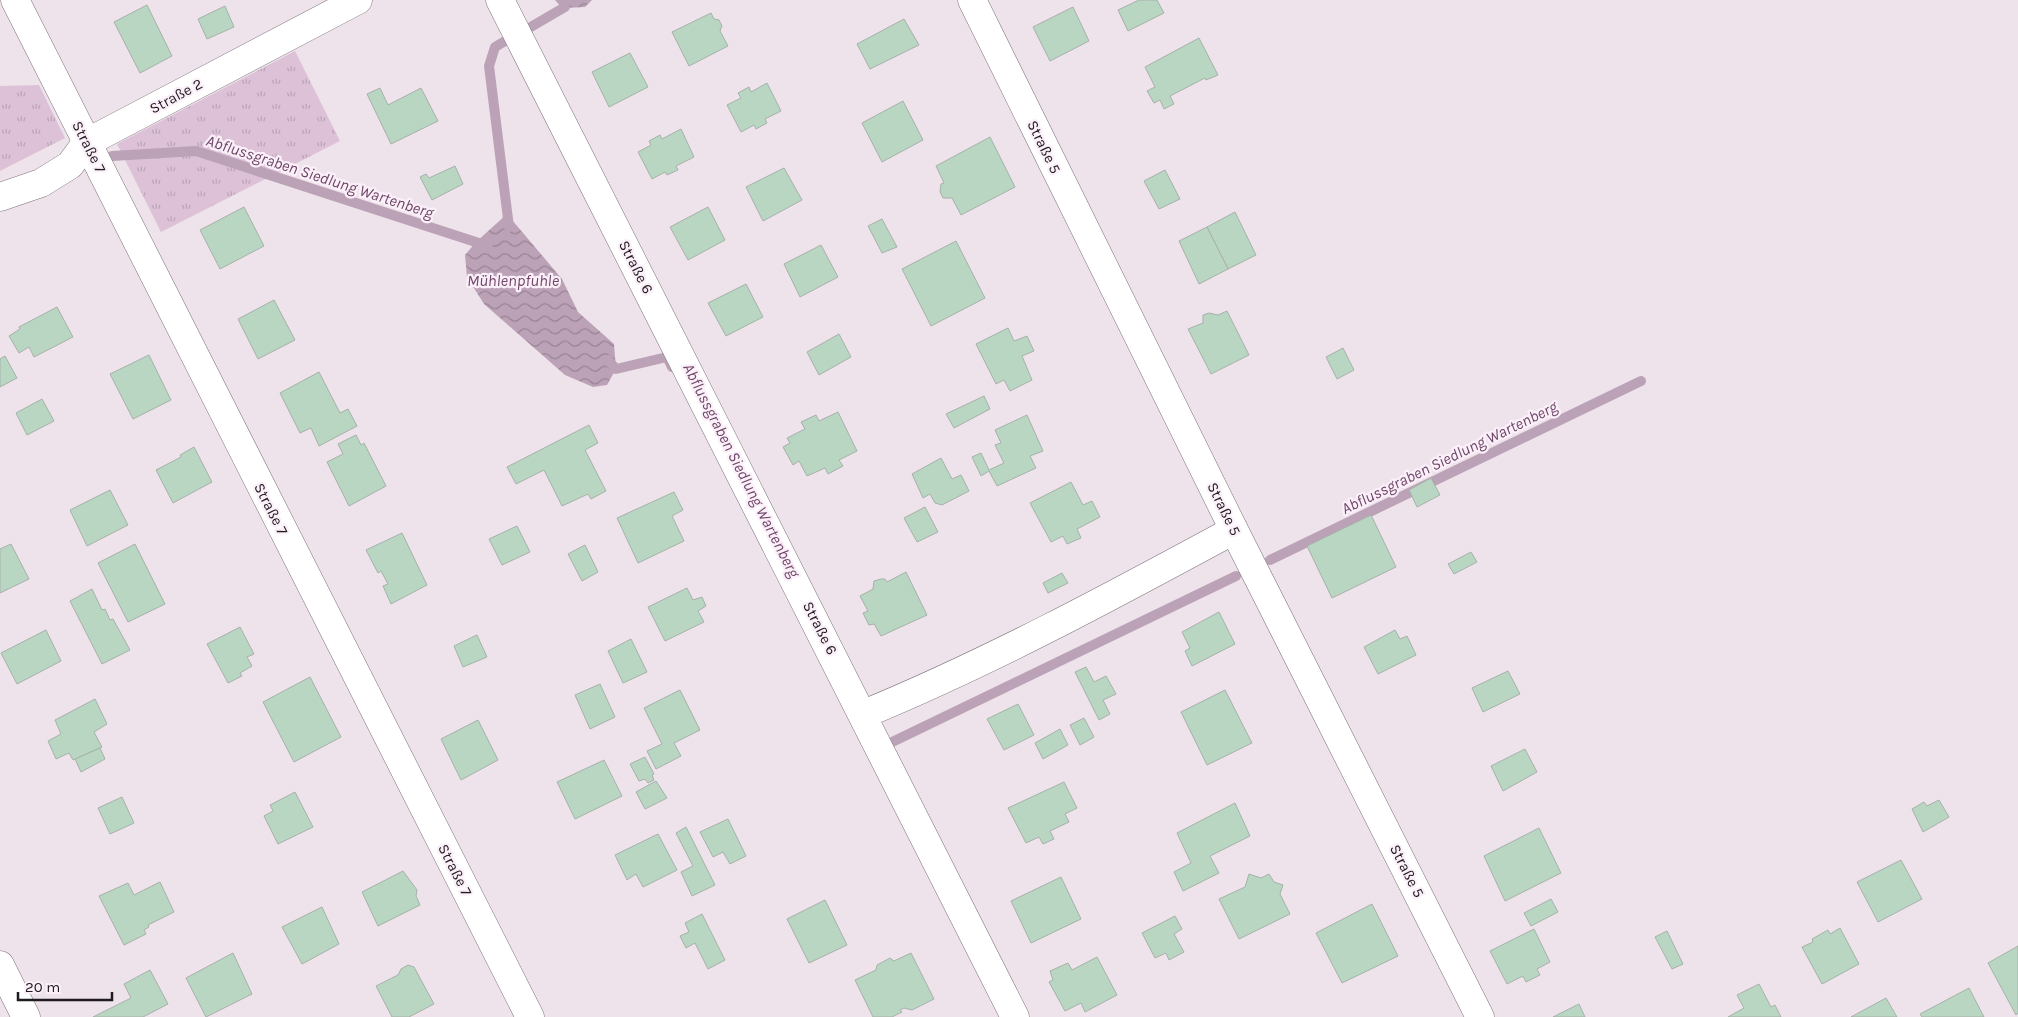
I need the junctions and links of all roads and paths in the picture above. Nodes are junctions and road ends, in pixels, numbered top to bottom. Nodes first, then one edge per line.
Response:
1 (14, 0) edge
2 (358, 0) edge
3 (500, 0) edge
4 (972, 0) edge
5 (86, 143) junction
6 (0, 197) edge
7 (1234, 530) junction
8 (864, 714) junction
9 (0, 965) edge
10 (26, 1017) edge
11 (530, 1017) edge
12 (1015, 1017) edge
13 (1480, 1017) edge

1 - 5 street, Straße 7
2 - 5 street, Straße 2
3 - 8 street, Straße 6
4 - 7 street, Straße 5
5 - 6 street, Straße 2
5 - 11 street, Straße 7
7 - 8 street
7 - 13 street, Straße 5
8 - 12 street, Straße 6
9 - 10 street

